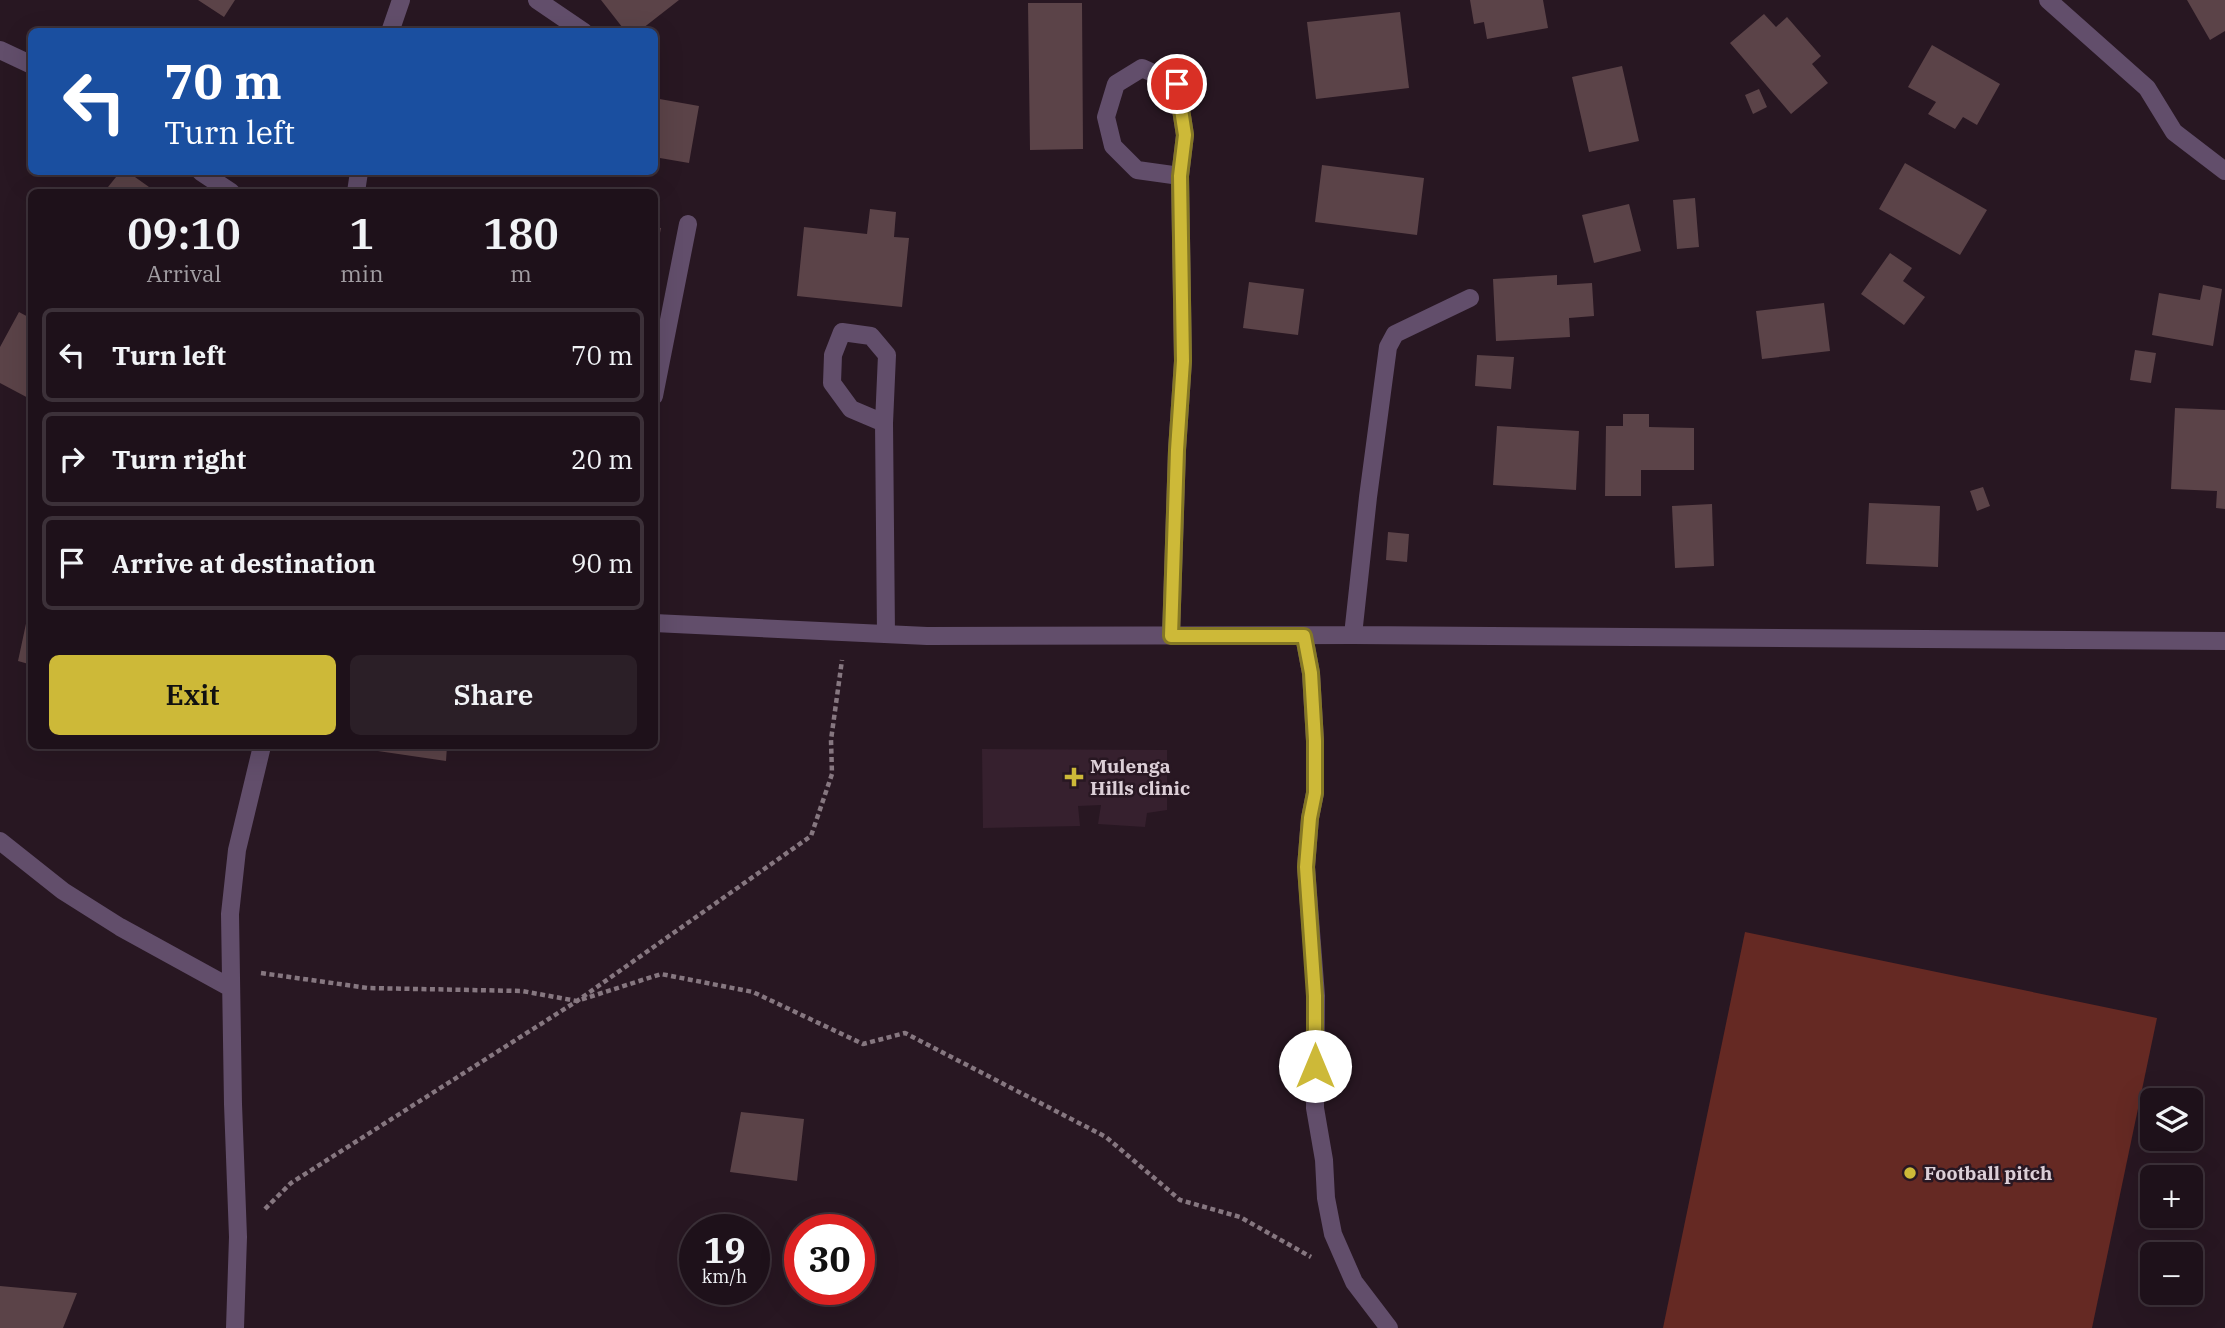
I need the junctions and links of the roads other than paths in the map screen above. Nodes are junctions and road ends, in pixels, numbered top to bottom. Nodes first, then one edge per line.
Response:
1 (401, 0) edge
2 (537, 0) edge
3 (2048, 0) edge
4 (391, 28) edge
5 (578, 28) edge
6 (0, 50) edge
7 (28, 63) edge
8 (2225, 171) edge
9 (206, 175) edge
10 (1180, 176) junction
11 (226, 189) edge
12 (688, 224) dead end
13 (1470, 298) dead end
14 (658, 376) edge
15 (884, 423) junction
16 (658, 623) edge
17 (886, 634) junction
18 (1353, 635) junction
19 (1171, 636) junction
20 (1304, 636) junction
21 (2225, 641) edge
22 (261, 749) edge
23 (0, 841) edge
24 (231, 988) junction
25 (235, 1328) edge
26 (1389, 1328) edge

1 - 4 street
2 - 5 street
3 - 8 street
6 - 7 street
9 - 11 street
10 - 10 street
10 - 19 street
12 - 14 street
13 - 18 street
15 - 15 street
15 - 17 street
16 - 17 street
17 - 19 street
18 - 20 street
18 - 21 street
19 - 20 street
20 - 26 street
22 - 24 street
23 - 24 street
24 - 25 street

